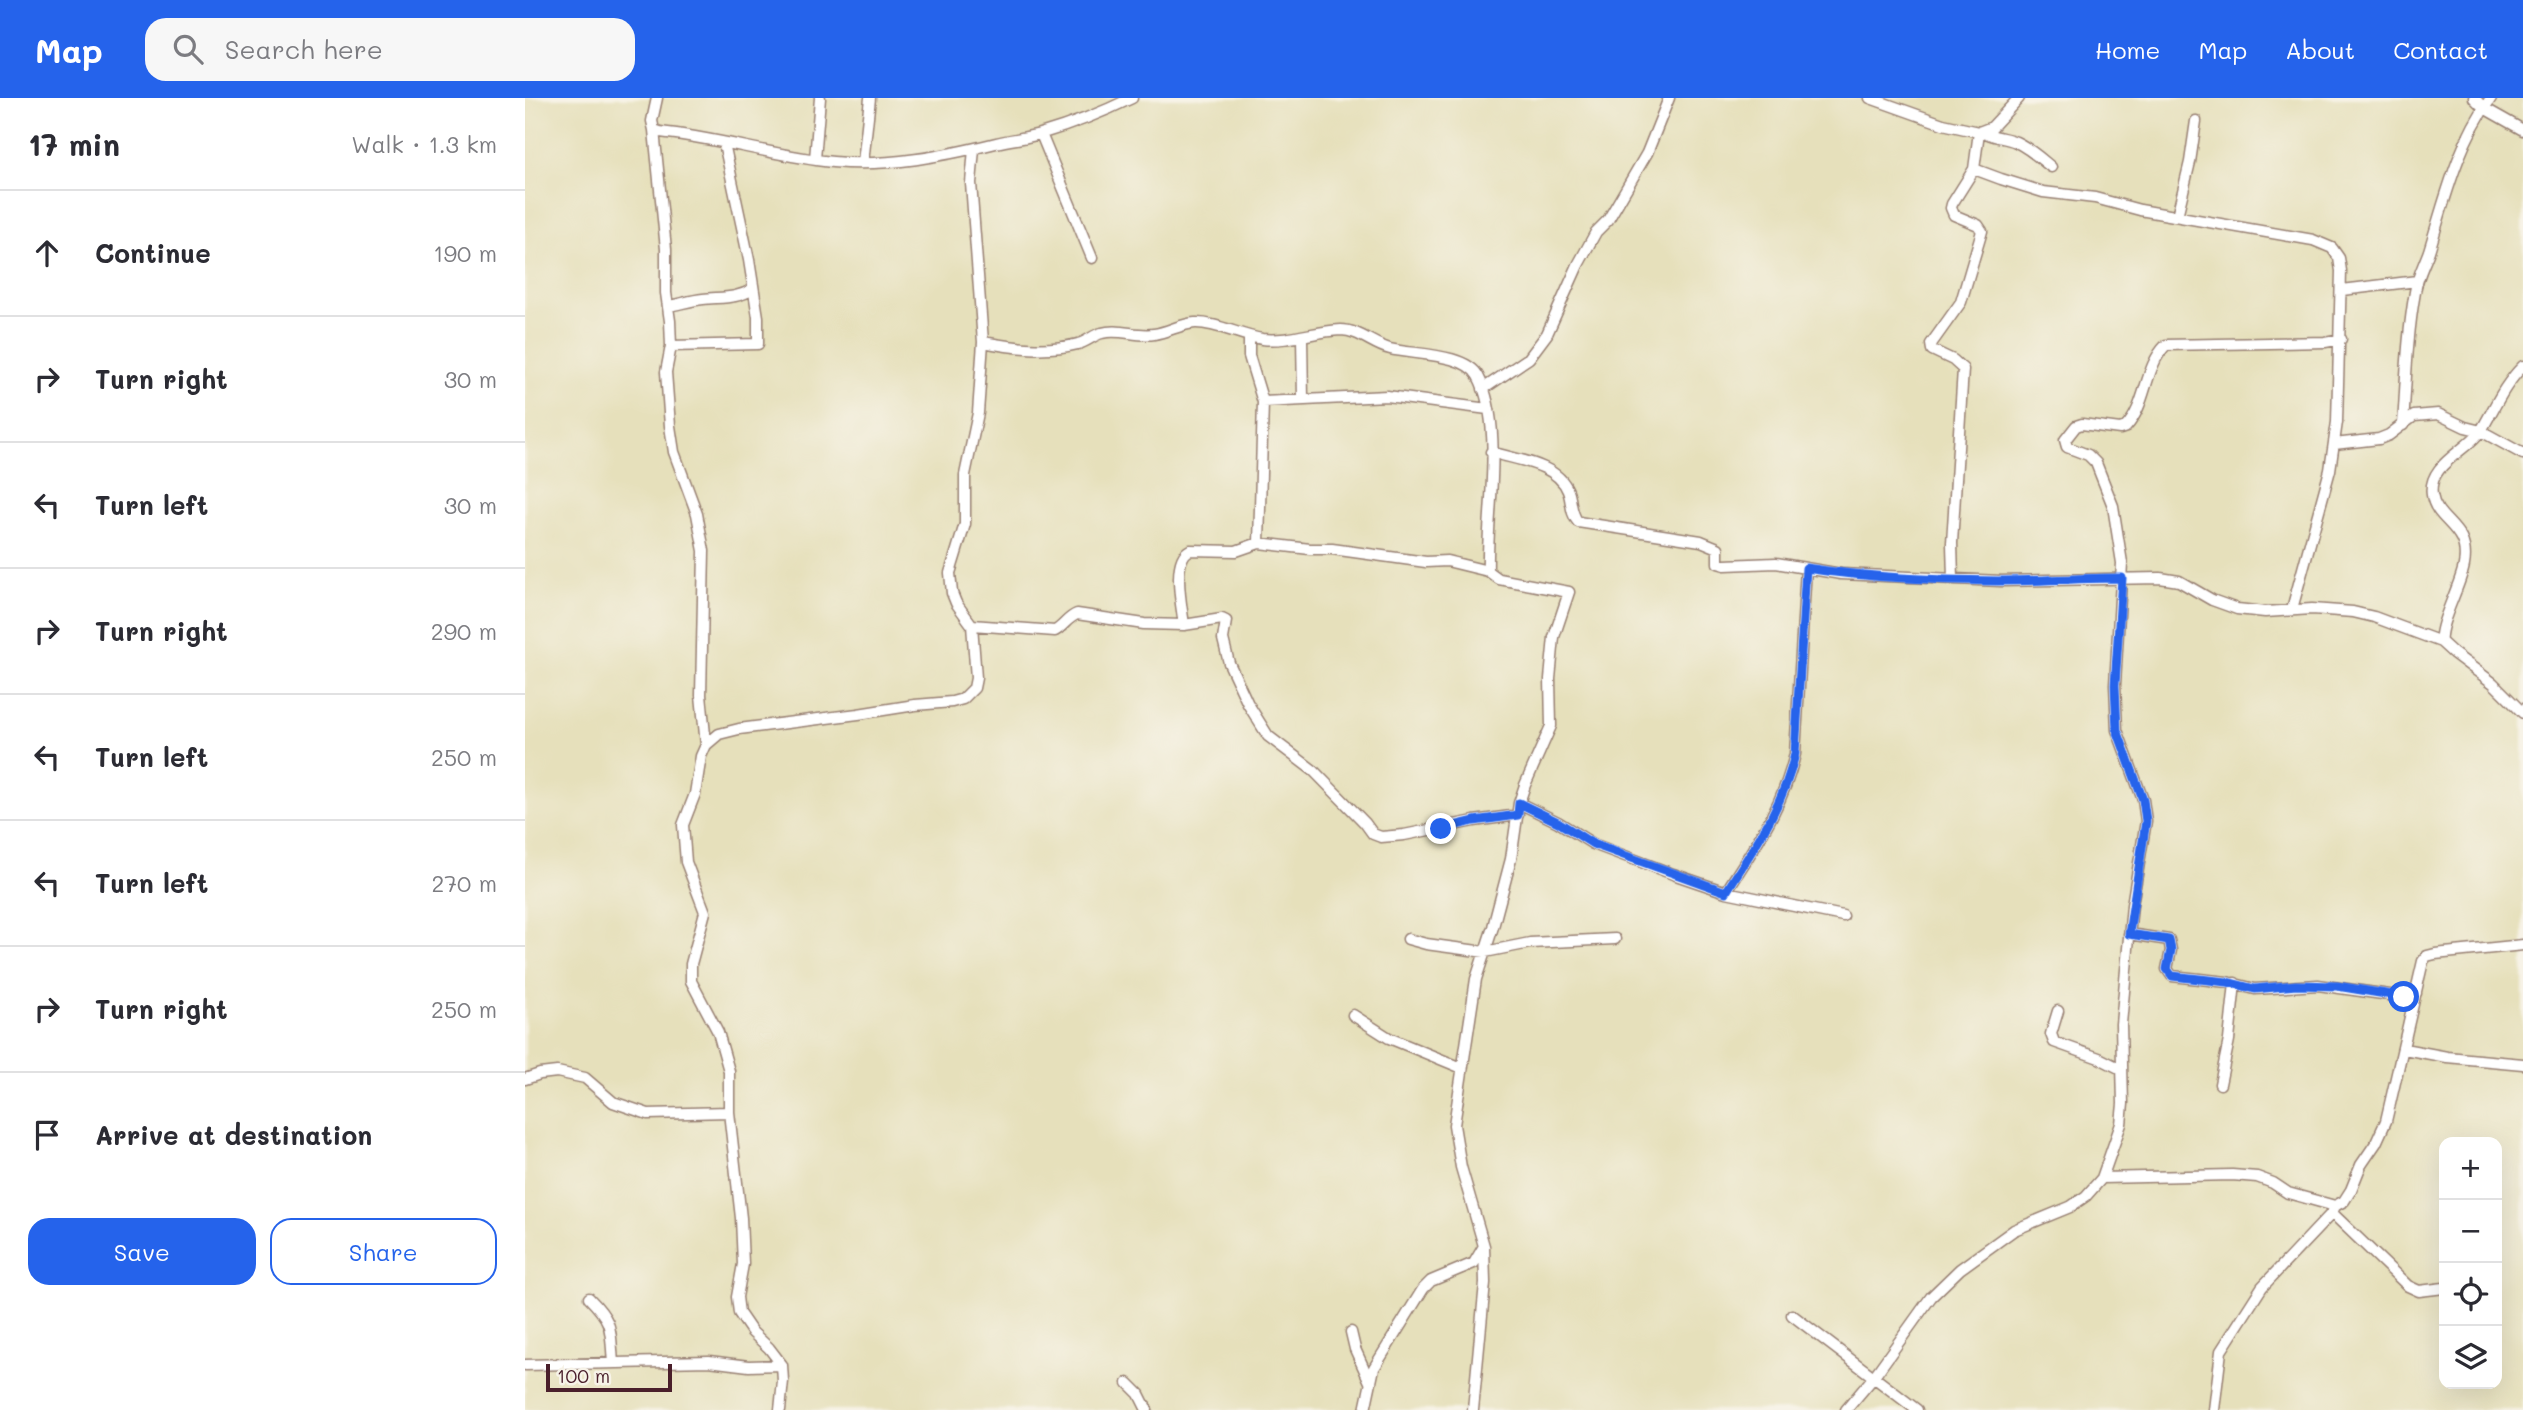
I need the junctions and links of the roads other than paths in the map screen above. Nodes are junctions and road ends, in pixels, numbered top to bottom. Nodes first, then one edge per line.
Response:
1 (657, 98) edge
2 (820, 98) edge
3 (870, 98) edge
4 (1132, 98) edge
5 (1669, 98) edge
6 (1870, 98) edge
7 (2019, 98) edge
8 (2474, 98) edge
9 (2491, 98) edge
10 (1887, 101) edge
11 (2484, 108) junction
12 (2196, 121) dead end
13 (654, 130) junction
14 (2523, 130) edge
15 (1981, 132) junction
16 (1041, 134) junction
17 (724, 143) junction
18 (974, 149) junction
19 (815, 159) junction
20 (863, 163) junction
21 (2051, 167) dead end
22 (1974, 169) junction
23 (2178, 216) junction
24 (1092, 258) dead end
25 (2417, 281) junction
26 (753, 289) junction
27 (2342, 290) junction
28 (669, 306) junction
29 (1249, 336) junction
30 (1302, 337) junction
31 (2340, 339) junction
32 (983, 342) junction
33 (671, 346) junction
34 (2523, 366) edge
35 (2519, 376) edge
36 (1483, 389) junction
37 (1303, 399) junction
38 (1263, 402) junction
39 (1488, 409) junction
40 (2403, 425) junction
41 (2481, 431) junction
42 (2335, 444) junction
43 (1491, 452) junction
44 (2523, 454) edge
45 (1259, 543) junction
46 (1806, 568) junction
47 (1488, 571) junction
48 (2122, 578) junction
49 (1953, 579) junction
50 (2292, 609) junction
51 (972, 625) junction
52 (1184, 625) junction
53 (2441, 642) junction
54 (2523, 713) edge
55 (706, 745) junction
56 (1519, 803) junction
57 (1518, 815) junction
58 (1726, 892) junction
59 (1843, 916) dead end
60 (2129, 934) junction
61 (1408, 939) dead end
62 (1615, 939) dead end
63 (2523, 945) edge
64 (1485, 952) junction
65 (2235, 983) junction
66 (2416, 993) junction
67 (2058, 1011) dead end
68 (1353, 1015) dead end
69 (2404, 1049) junction
70 (2523, 1064) edge
71 (1462, 1068) junction
72 (2121, 1069) junction
73 (525, 1079) edge
74 (2220, 1084) dead end
75 (730, 1112) junction
76 (2102, 1178) junction
77 (2333, 1209) junction
78 (1484, 1246) junction
79 (2439, 1288) edge
80 (589, 1298) dead end
81 (1792, 1315) dead end
82 (1351, 1332) dead end
83 (613, 1363) junction
84 (525, 1365) edge
85 (782, 1365) junction
86 (1873, 1378) junction
87 (1370, 1382) junction
88 (1128, 1383) dead end
89 (780, 1410) edge
90 (1147, 1410) edge
91 (1365, 1410) edge
92 (1473, 1410) edge
93 (1846, 1410) edge
94 (1917, 1410) edge
95 (2214, 1410) edge

1 - 13 street
2 - 19 street
3 - 20 street
4 - 16 street
5 - 36 street
6 - 10 street
7 - 15 street
8 - 11 street
9 - 11 street
10 - 15 street
11 - 14 street
11 - 25 street
12 - 23 street
13 - 17 street
13 - 28 street
15 - 21 street
15 - 22 street
16 - 18 street
16 - 24 street
17 - 19 street
17 - 26 street
18 - 20 street
18 - 32 street
19 - 20 street
22 - 23 street
22 - 49 street
23 - 27 street
25 - 27 street
25 - 40 street
26 - 28 street
26 - 33 street
27 - 31 street
28 - 33 street
29 - 30 street
29 - 32 street
29 - 38 street
30 - 36 street
30 - 37 street
31 - 42 street
31 - 48 street
32 - 51 street
33 - 55 street
34 - 35 street
35 - 41 street
36 - 39 street
37 - 38 street
37 - 39 street
38 - 45 street
39 - 43 street
40 - 41 street
40 - 42 street
41 - 44 street
41 - 53 street
42 - 50 street
43 - 46 street
43 - 47 street
45 - 47 street
45 - 52 street
46 - 49 street
46 - 58 street
47 - 56 street
48 - 49 street
48 - 50 street
48 - 60 street
50 - 53 street
51 - 52 street
51 - 55 street
52 - 57 street
53 - 54 street
55 - 75 street
56 - 57 street
56 - 58 street
57 - 64 street
58 - 59 street
60 - 65 street
60 - 72 street
61 - 64 street
62 - 64 street
63 - 66 street
64 - 71 street
65 - 66 street
65 - 74 street
66 - 69 street
67 - 72 street
68 - 71 street
69 - 70 street
69 - 77 street
71 - 78 street
72 - 76 street
73 - 75 street
75 - 85 street
76 - 77 street
76 - 86 street
77 - 79 street
77 - 95 street
78 - 87 street
78 - 92 street
80 - 83 street
81 - 86 street
82 - 87 street
83 - 84 street
83 - 85 street
85 - 89 street
86 - 93 street
86 - 94 street
87 - 91 street
88 - 90 street

